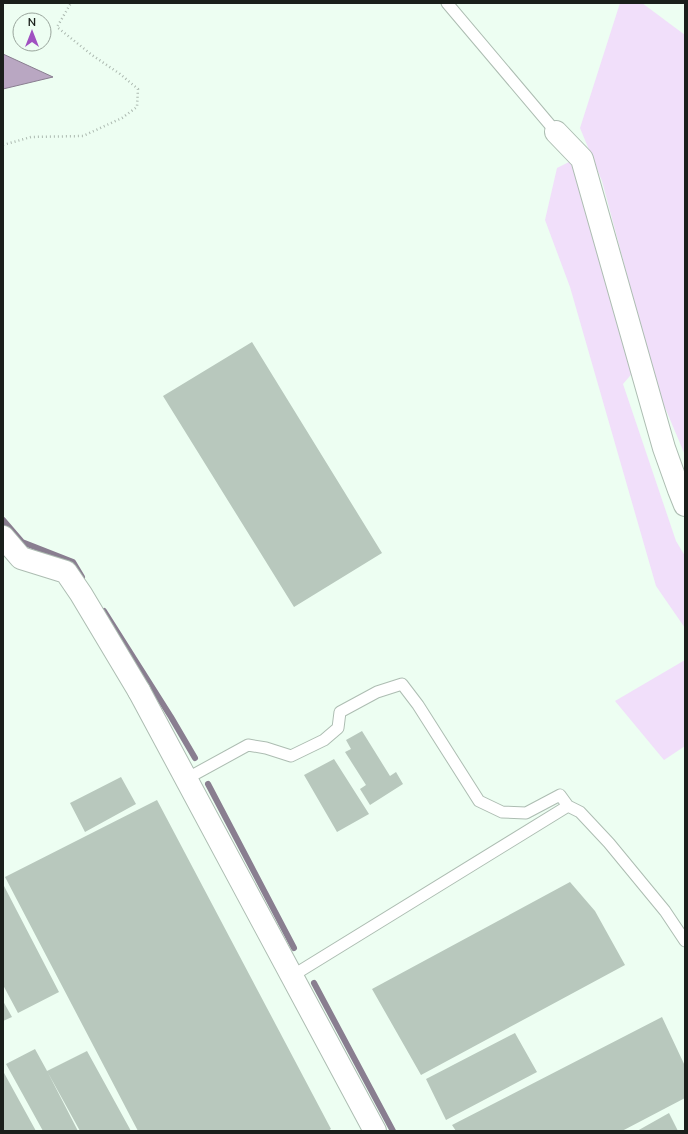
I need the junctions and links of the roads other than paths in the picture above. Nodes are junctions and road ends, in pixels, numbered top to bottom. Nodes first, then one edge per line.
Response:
1 (447, 3) edge
2 (556, 132) joint
3 (685, 505) edge
4 (3, 537) edge
5 (186, 779) junction
6 (568, 806) junction
7 (685, 941) edge
8 (292, 976) junction
9 (375, 1131) edge

1 - 2 lane
2 - 3 street
4 - 5 street
5 - 6 lane
5 - 8 street
6 - 7 lane
6 - 8 lane
8 - 9 street

